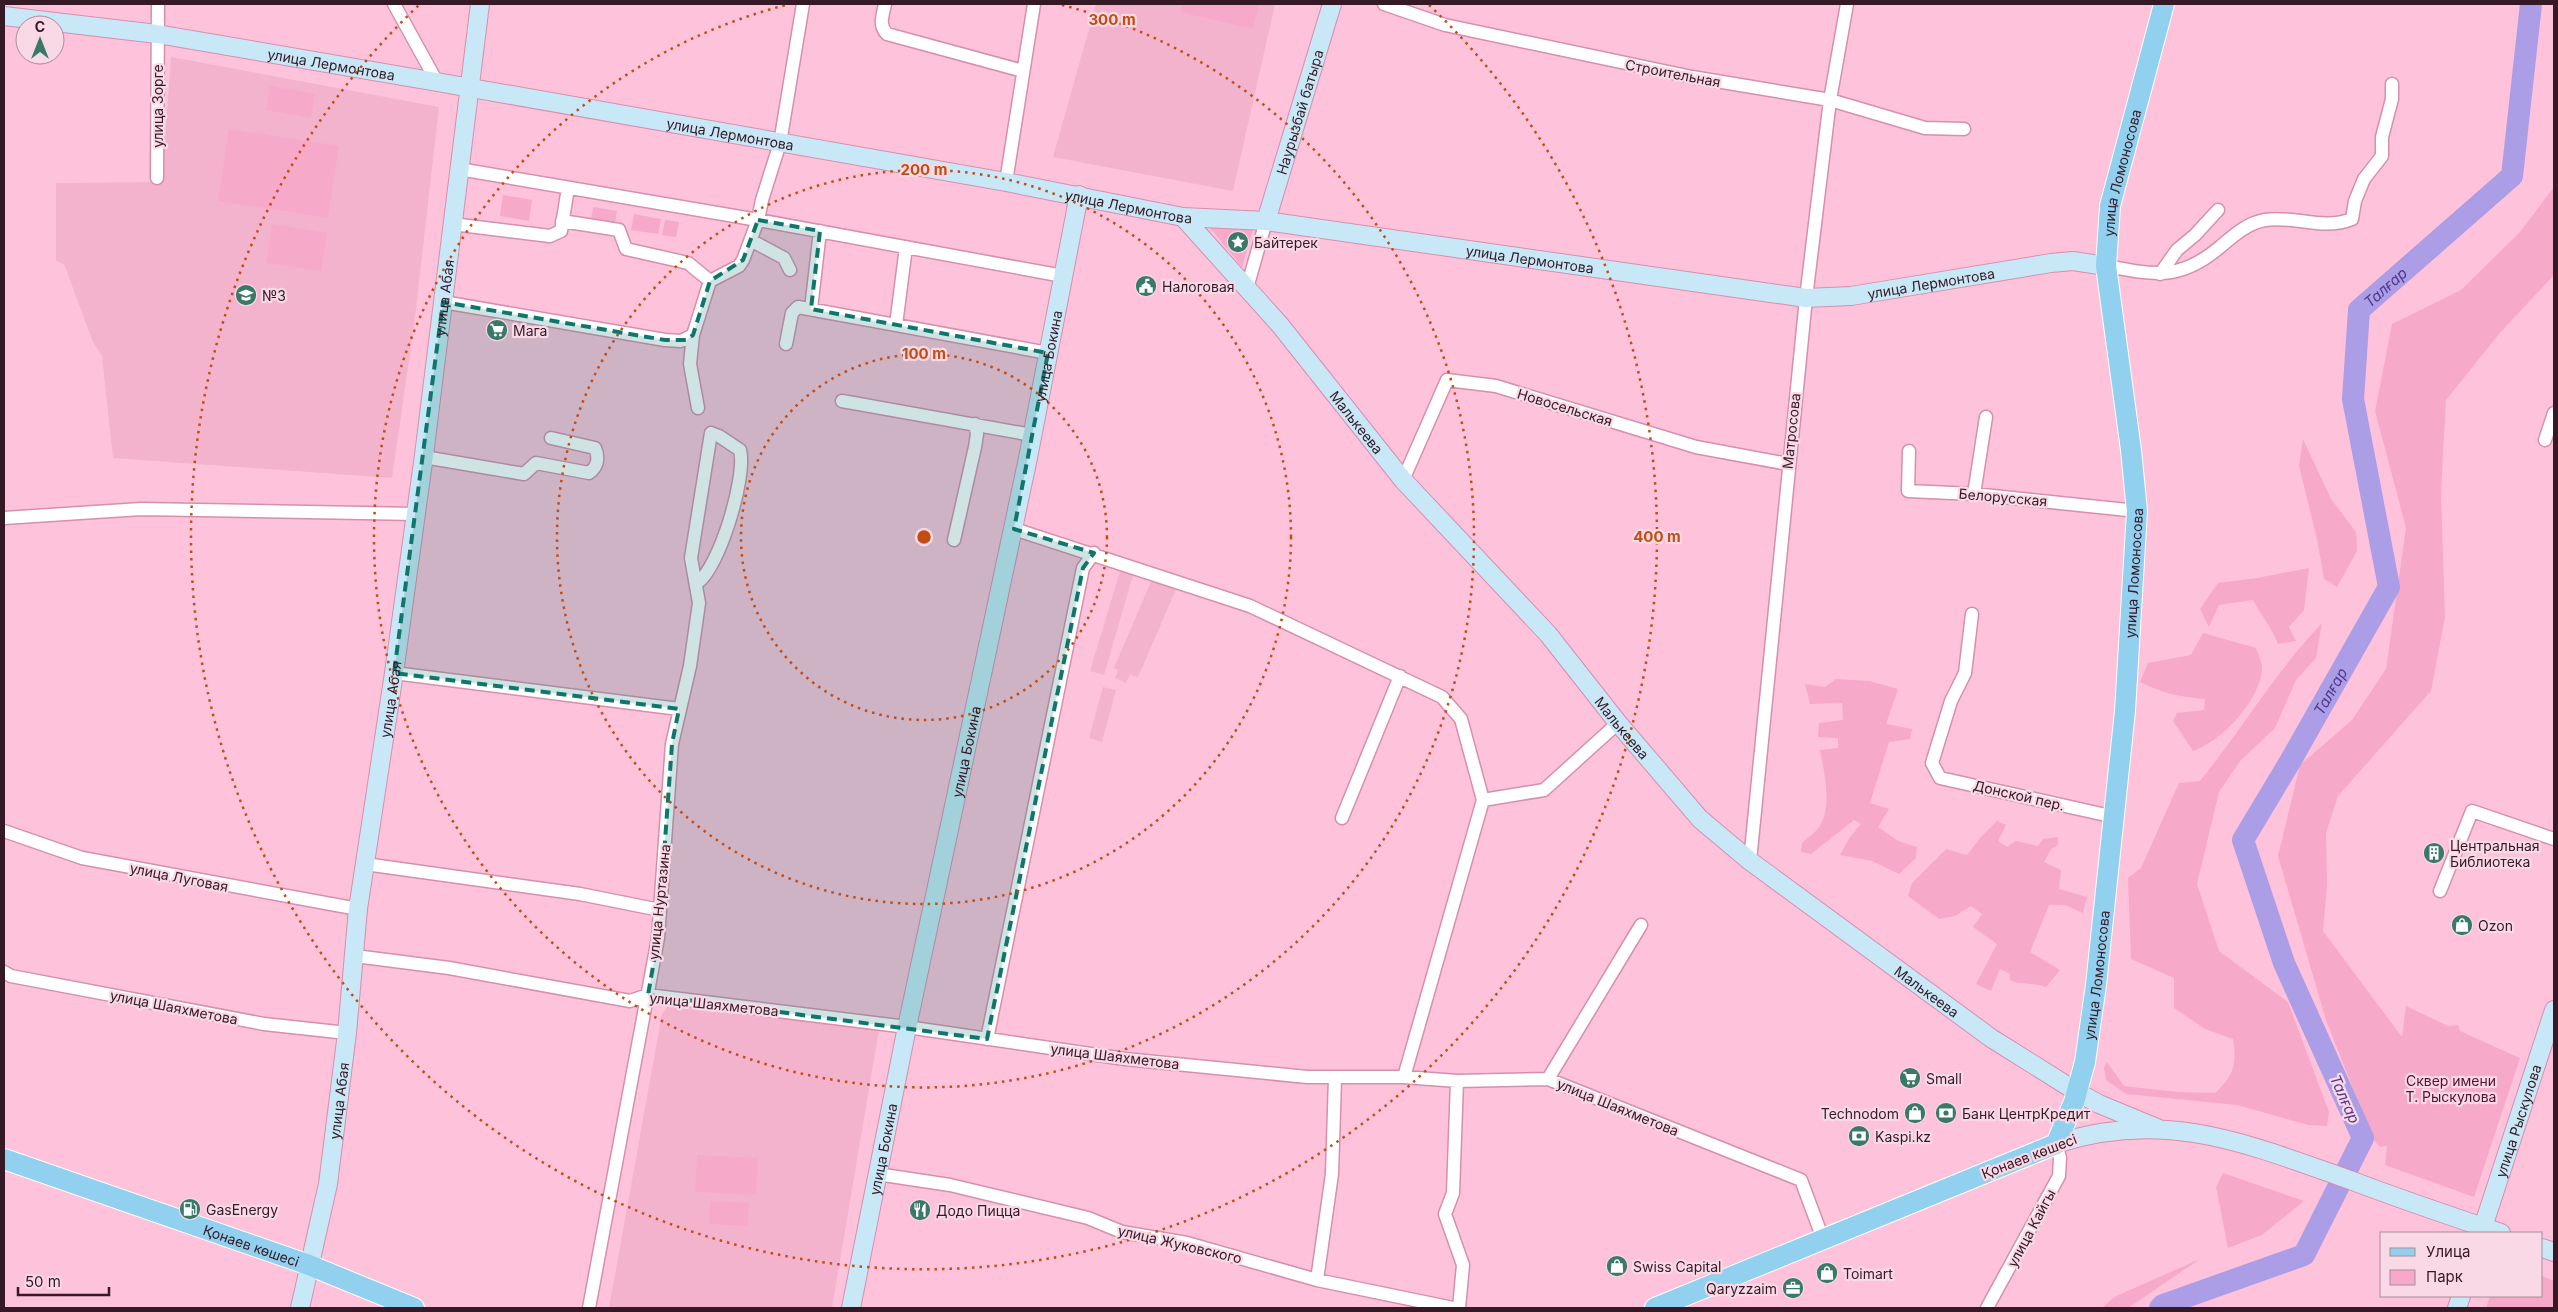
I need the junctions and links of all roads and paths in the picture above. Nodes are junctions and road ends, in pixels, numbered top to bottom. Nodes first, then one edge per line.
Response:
1 (158, 4) edge
2 (394, 4) edge
3 (480, 4) edge
4 (803, 4) edge
5 (885, 4) edge
6 (1034, 4) edge
7 (1332, 4) edge
8 (1384, 4) edge
9 (1847, 4) edge
10 (2164, 4) edge
11 (4, 16) edge
12 (158, 34) junction
13 (1023, 71) junction
14 (437, 82) junction
15 (2392, 84) dead end
16 (469, 88) junction
17 (1830, 100) junction
18 (1964, 129) dead end
19 (780, 143) junction
20 (459, 169) junction
21 (157, 178) dead end
22 (1006, 182) junction
23 (568, 188) junction
24 (1079, 196) junction
25 (2218, 210) dead end
26 (1183, 217) junction
27 (758, 220) junction
28 (562, 221) junction
29 (1266, 221) junction
30 (452, 224) junction
31 (820, 231) junction
32 (752, 240) junction
33 (906, 247) junction
34 (2106, 266) junction
35 (790, 270) dead end
36 (2160, 274) junction
37 (1063, 276) junction
38 (710, 281) junction
39 (1247, 288) junction
40 (1806, 298) junction
41 (443, 302) junction
42 (811, 309) junction
43 (896, 325) junction
44 (693, 335) junction
45 (786, 344) dead end
46 (1048, 353) junction
47 (842, 401) dead end
48 (698, 408) dead end
49 (2554, 413) edge
50 (1986, 417) dead end
51 (975, 424) junction
52 (1032, 435) junction
53 (551, 438) dead end
54 (2545, 440) dead end
55 (1909, 451) dead end
56 (424, 458) junction
57 (1788, 464) junction
58 (1402, 480) junction
59 (1974, 494) junction
60 (2137, 511) junction
61 (416, 514) junction
62 (4, 518) edge
63 (1014, 528) junction
64 (954, 540) dead end
65 (1094, 553) junction
66 (697, 583) junction
67 (1972, 614) dead end
68 (394, 673) junction
69 (1400, 676) junction
70 (679, 709) junction
71 (1618, 723) junction
72 (1483, 800) junction
73 (2114, 817) junction
74 (1342, 818) dead end
75 (4, 831) edge
76 (2554, 839) edge
77 (1750, 861) junction
78 (365, 864) junction
79 (2440, 891) dead end
80 (358, 910) junction
81 (660, 910) junction
82 (1641, 924) dead end
83 (355, 956) junction
84 (4, 972) edge
85 (648, 995) junction
86 (2554, 1010) edge
87 (907, 1027) junction
88 (347, 1033) junction
89 (987, 1039) junction
90 (1404, 1077) junction
91 (1334, 1078) junction
92 (1548, 1079) junction
93 (1457, 1081) junction
94 (2077, 1092) junction
95 (2157, 1128) junction
96 (2056, 1144) junction
97 (4, 1159) edge
98 (877, 1174) junction
99 (2482, 1230) edge
100 (1823, 1239) junction
101 (309, 1265) junction
102 (1317, 1280) junction
103 (300, 1308) edge
104 (414, 1308) edge
105 (589, 1308) edge
106 (851, 1308) edge
107 (1453, 1308) edge
108 (1459, 1308) edge
109 (1655, 1308) edge
110 (1987, 1308) edge

1 - 12 street, улица Зорге
2 - 14 street
3 - 16 main road, улица Абая
4 - 19 street
5 - 13 street
6 - 13 street
7 - 29 main road, Наурызбай батыра
8 - 17 street, Строительная
9 - 17 street, Матросова
10 - 34 main road, улица Ломоносова
11 - 12 main road, улица Лермонтова
12 - 14 main road, улица Лермонтова
12 - 21 street, улица Зорге
13 - 22 street
14 - 16 main road, улица Лермонтова
15 - 36 street
16 - 19 main road, улица Лермонтова
16 - 20 main road, улица Абая
17 - 18 street, Строительная
17 - 40 street, Матросова
19 - 22 main road, улица Лермонтова
19 - 27 street
20 - 23 street
20 - 30 main road, улица Абая
22 - 24 main road, улица Лермонтова
23 - 27 street
23 - 28 street
24 - 26 main road, улица Лермонтова
24 - 37 main road, улица Бокина
25 - 36 street
26 - 29 main road, улица Лермонтова
26 - 39 main road, Малькеева
27 - 31 street
27 - 32 street
28 - 30 street
28 - 38 street
29 - 39 street
29 - 40 main road, улица Лермонтова
30 - 41 main road, улица Абая
31 - 33 street
31 - 42 street
32 - 35 street
32 - 38 street
33 - 37 street
33 - 43 street
34 - 36 street
34 - 40 main road, улица Лермонтова
34 - 60 main road, улица Ломоносова
37 - 46 main road, улица Бокина
38 - 44 street
39 - 58 main road, Малькеева
40 - 57 street, Матросова
41 - 44 street
41 - 56 main road, улица Абая
42 - 43 street
42 - 45 street
43 - 46 street
44 - 48 street
46 - 52 main road, улица Бокина
47 - 51 street
49 - 54 street
50 - 59 street
51 - 52 street
51 - 64 street
52 - 63 main road, улица Бокина
53 - 56 street
55 - 59 street, Белорусская
56 - 61 main road, улица Абая
57 - 58 street, Новосельская
57 - 77 street, Матросова
58 - 71 main road, Малькеева
59 - 60 street, Белорусская
60 - 73 main road, улица Ломоносова
61 - 62 street
61 - 68 main road, улица Абая
63 - 65 street
63 - 87 main road, улица Бокина
65 - 69 street
65 - 89 street
66 - 66 street, улица Нуртазина
66 - 70 street, улица Нуртазина
67 - 73 street, Донской пер.
68 - 70 street
68 - 78 main road, улица Абая
69 - 72 street
69 - 74 street
70 - 81 street, улица Нуртазина
71 - 72 street
71 - 77 main road, Малькеева
72 - 90 street
73 - 94 main road, улица Ломоносова
75 - 80 street, улица Луговая
76 - 79 street
77 - 94 main road, Малькеева
78 - 80 main road, улица Абая
78 - 81 street
80 - 83 main road, улица Абая
81 - 85 street, улица Нуртазина
82 - 92 street
83 - 85 street, улица Шаяхметова
83 - 88 main road, улица Абая
84 - 88 street, улица Шаяхметова
85 - 87 street, улица Шаяхметова
85 - 105 street, улица Нуртазина
86 - 99 main road, улица Рыскулова
87 - 89 street, улица Шаяхметова
87 - 98 main road, улица Бокина
88 - 101 main road, улица Абая
89 - 91 street, улица Шаяхметова
90 - 91 street, улица Шаяхметова
90 - 93 street, улица Шаяхметова
91 - 102 street
92 - 93 street, улица Шаяхметова
92 - 100 street, улица Шаяхметова
93 - 108 street
94 - 95 main road, Малькеева
94 - 96 main road, улица Ломоносова
95 - 96 main road, Қонаев көшесі
95 - 99 main road, Қонаев көшесі
96 - 100 main road, Қонаев көшесі
96 - 110 street, улица Кайгы
97 - 101 main road, Қонаев көшесі
98 - 102 street, улица Жуковского
98 - 106 main road, улица Бокина
100 - 109 main road, Қонаев көшесі
101 - 103 main road, улица Абая
101 - 104 main road, Қонаев көшесі
102 - 107 street, улица Жуковского

